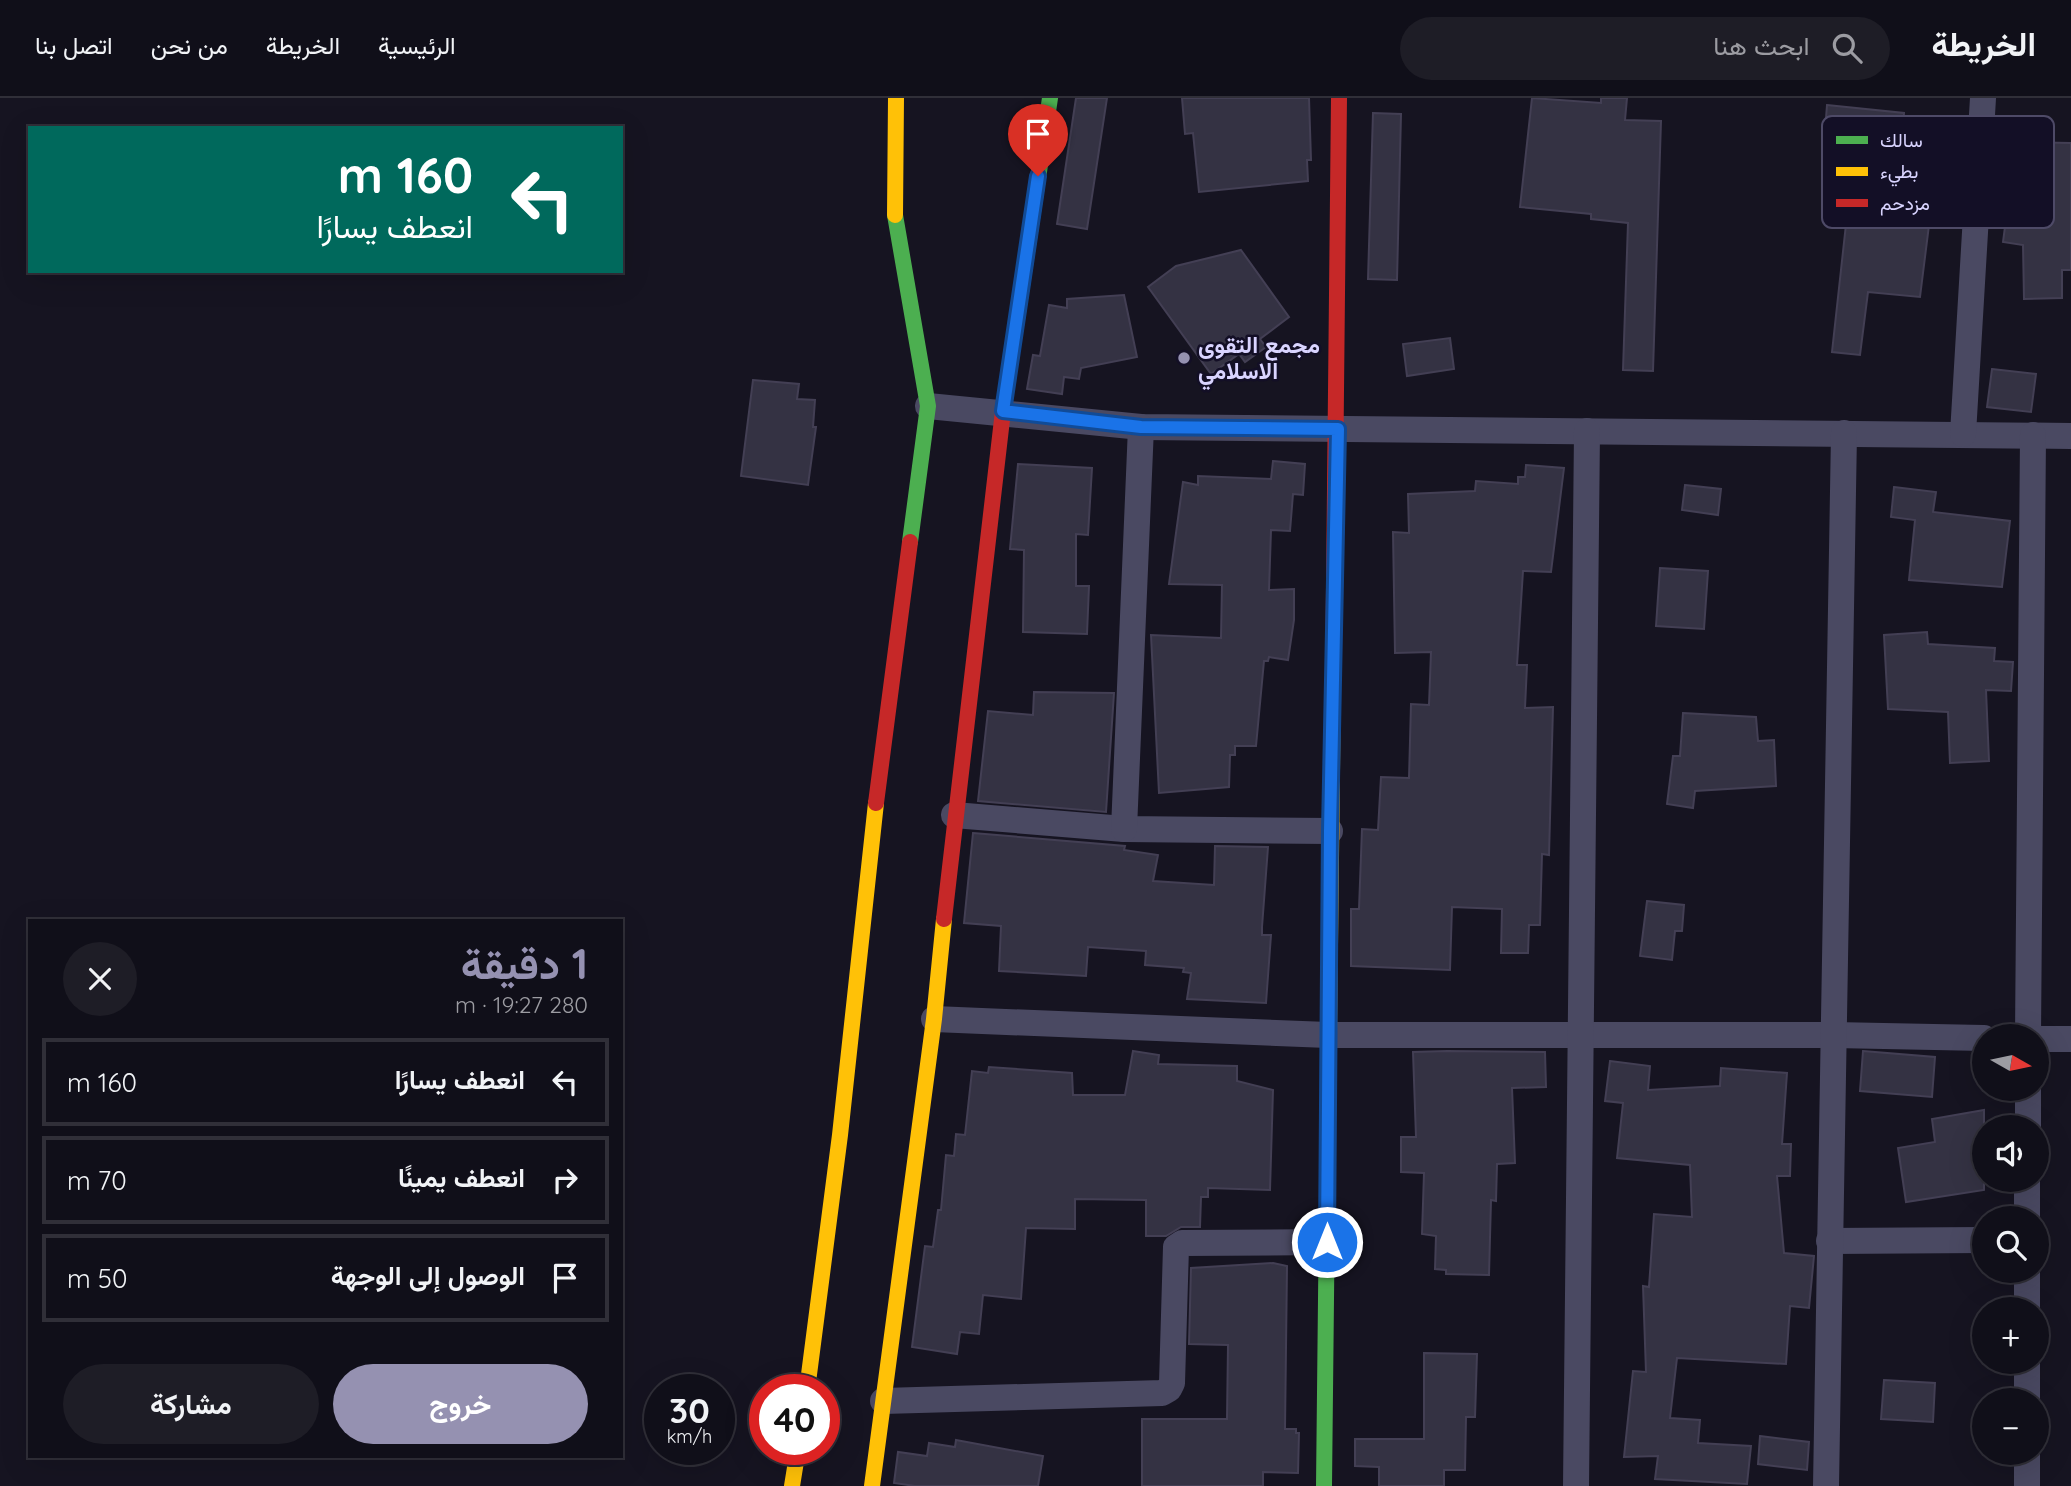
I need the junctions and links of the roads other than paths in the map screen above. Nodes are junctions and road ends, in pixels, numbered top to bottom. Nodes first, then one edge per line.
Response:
1 (896, 98) edge
2 (1050, 98) edge
3 (1339, 98) edge
4 (1983, 98) edge
5 (1982, 116) edge
6 (1975, 228) edge
7 (928, 406) junction
8 (1003, 411) junction
9 (1141, 427) junction
10 (1338, 429) junction
11 (1587, 431) junction
12 (1844, 433) junction
13 (1963, 434) junction
14 (2033, 435) junction
15 (2071, 436) edge
16 (954, 815) junction
17 (1124, 829) junction
18 (1330, 831) junction
19 (934, 1018) junction
20 (2028, 1024) edge
21 (1328, 1035) junction
22 (1581, 1035) junction
23 (1834, 1035) junction
24 (1972, 1038) edge
25 (2049, 1039) edge
26 (2071, 1039) edge
27 (1972, 1240) edge
28 (1829, 1241) junction
29 (1327, 1242) junction
30 (809, 1374) edge
31 (883, 1401) junction
32 (795, 1465) edge
33 (2027, 1465) edge
34 (792, 1486) edge
35 (872, 1486) edge
36 (1324, 1486) edge
37 (1576, 1486) edge
38 (1826, 1486) edge
39 (2028, 1486) edge

1 - 7 street
2 - 8 street
3 - 10 street
4 - 5 street
6 - 13 street
7 - 8 street
7 - 30 street
8 - 9 street
8 - 16 street
9 - 10 street
9 - 17 street
10 - 11 street
10 - 18 street
11 - 12 street
11 - 22 street
12 - 13 street
12 - 23 street
13 - 14 street
14 - 15 street
14 - 20 street
16 - 17 street
16 - 19 street
17 - 18 street
18 - 21 street
19 - 21 street
19 - 31 street
21 - 22 street
21 - 29 street
22 - 23 street
22 - 37 street
23 - 24 street
23 - 28 street
25 - 26 street
27 - 28 street
28 - 38 street
29 - 31 street
29 - 36 street
31 - 35 street
32 - 34 street
33 - 39 street

